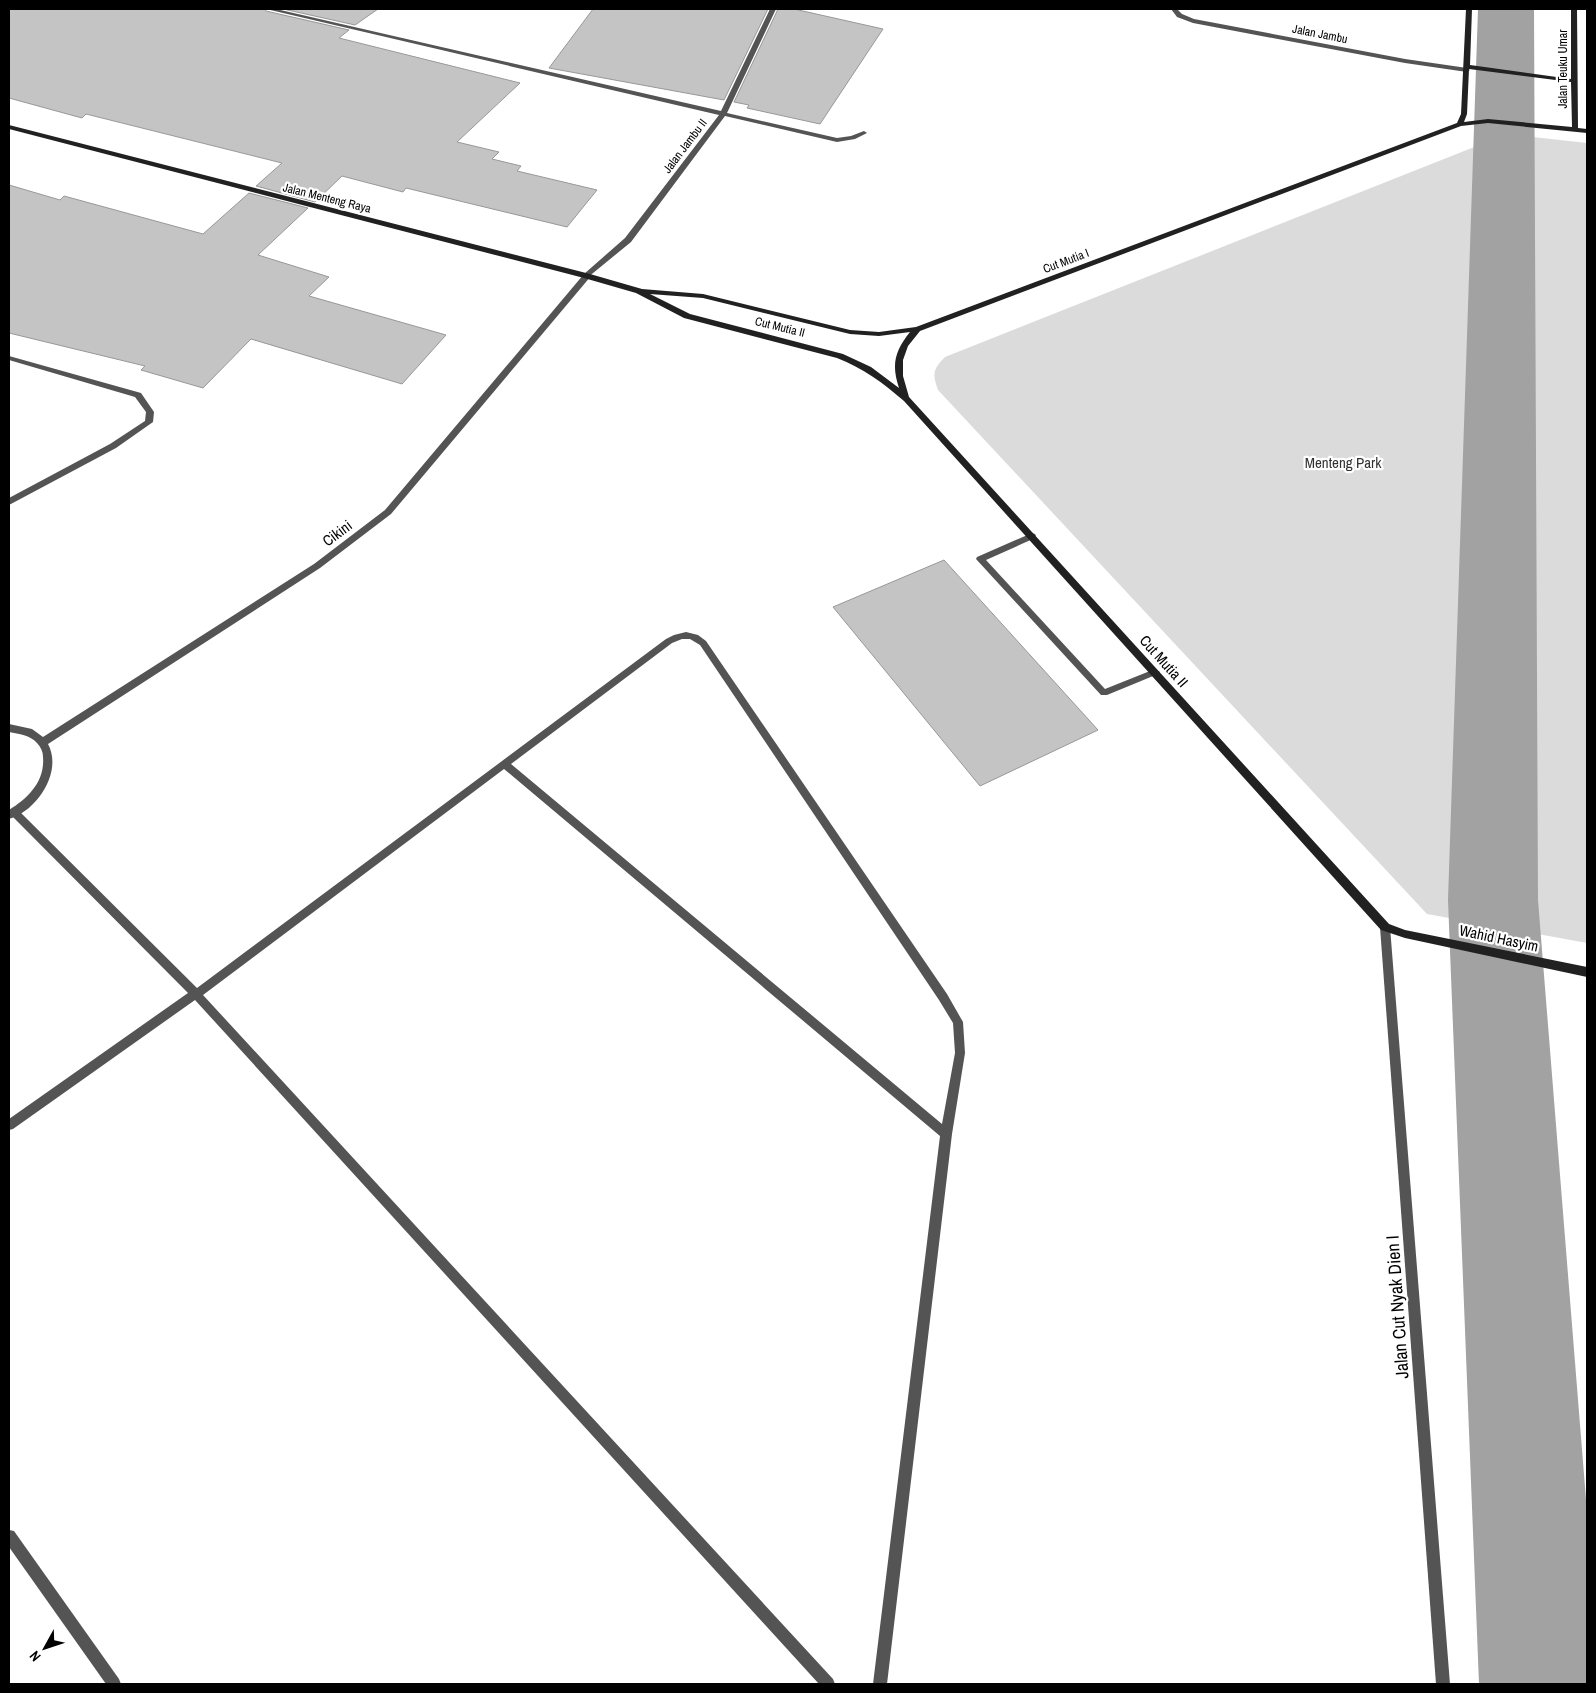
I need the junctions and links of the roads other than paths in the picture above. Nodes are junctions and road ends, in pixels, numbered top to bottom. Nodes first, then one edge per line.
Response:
1 (269, 9) edge
2 (773, 9) edge
3 (1174, 9) edge
4 (1469, 9) edge
5 (1574, 9) edge
6 (1467, 68) junction
7 (1574, 81) junction
8 (724, 113) junction
9 (1460, 124) junction
10 (9, 127) edge
11 (1575, 130) junction
12 (1587, 131) edge
13 (864, 134) dead end
14 (587, 276) junction
15 (639, 291) junction
16 (917, 329) junction
17 (9, 358) edge
18 (907, 399) junction
19 (9, 502) edge
20 (1032, 536) junction
21 (1155, 672) junction
22 (9, 728) edge
23 (42, 743) junction
24 (504, 764) junction
25 (12, 814) edge
26 (1386, 927) junction
27 (1405, 934) joint
28 (1586, 972) edge
29 (196, 994) junction
30 (9, 1125) edge
31 (946, 1134) junction
32 (9, 1536) edge
33 (114, 1684) edge
34 (828, 1684) edge
35 (880, 1684) edge
36 (1443, 1684) edge

1 - 8 street
2 - 8 street, Jalan Jambu II
3 - 6 street, Jalan Jambu
4 - 6 main road
5 - 7 main road, Jalan Teuku Umar
6 - 7 main road
6 - 9 main road
7 - 11 main road, Jalan Teuku Umar
8 - 13 street
8 - 14 street, Jalan Jambu II
9 - 11 main road, Cut Mutia I
9 - 16 main road, Cut Mutia I
10 - 14 main road, Jalan Menteng Raya
11 - 12 main road, Cut Mutia I
14 - 15 main road, Jalan Menteng Raya
14 - 23 street, Cikini
15 - 16 main road, Cut Mutia I
15 - 18 main road, Cut Mutia II
16 - 18 main road, Cut Mutia II
17 - 19 street
18 - 20 main road, Cut Mutia II
20 - 21 main road, Cut Mutia II
20 - 21 street
21 - 26 main road, Cut Mutia II
22 - 23 street
23 - 25 street
24 - 29 street
24 - 31 street
24 - 31 street
25 - 29 street
26 - 27 main road, Cut Mutia II
26 - 36 street, Jalan Cut Nyak Dien I
27 - 28 main road, Wahid Hasyim
29 - 30 street
29 - 34 street
31 - 35 street
32 - 33 street

